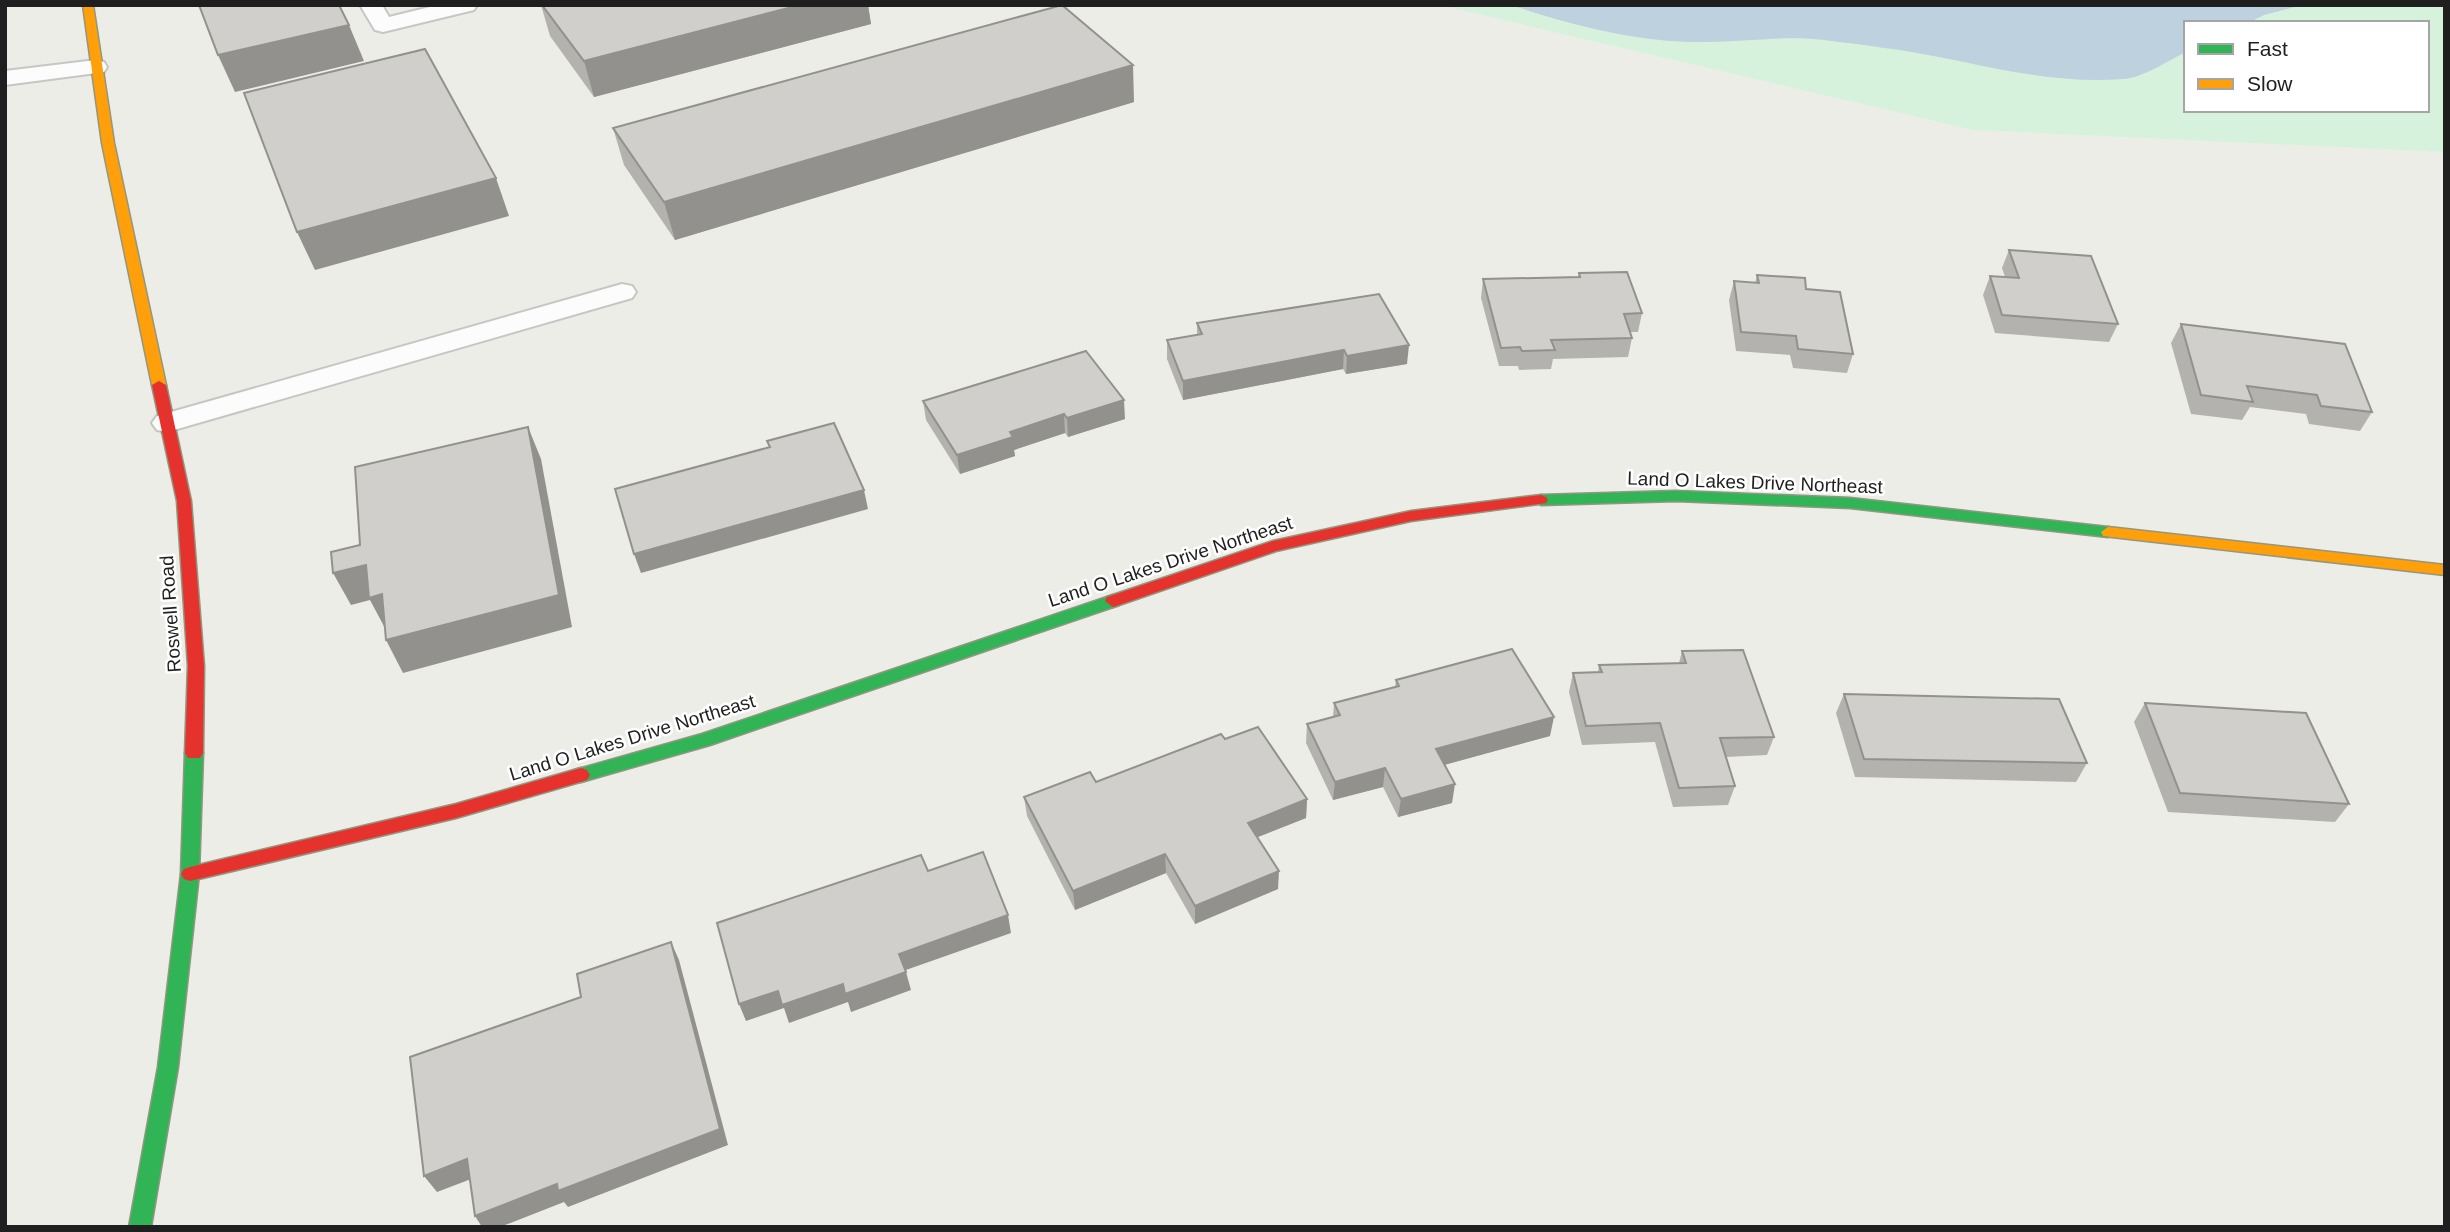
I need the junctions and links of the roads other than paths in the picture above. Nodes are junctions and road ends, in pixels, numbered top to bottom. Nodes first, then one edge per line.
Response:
1 (88, 5) edge
2 (371, 5) edge
3 (466, 5) edge
4 (96, 67) junction
5 (5, 78) edge
6 (622, 292) dead end
7 (167, 423) junction
8 (2445, 570) edge
9 (190, 874) junction
10 (140, 1227) edge

1 - 4 street, Roswell Road
2 - 3 lane
4 - 5 lane
4 - 7 street, Roswell Road
6 - 7 lane
7 - 9 street, Roswell Road
8 - 9 street, Land O Lakes Drive Northeast
9 - 10 street, Roswell Road

